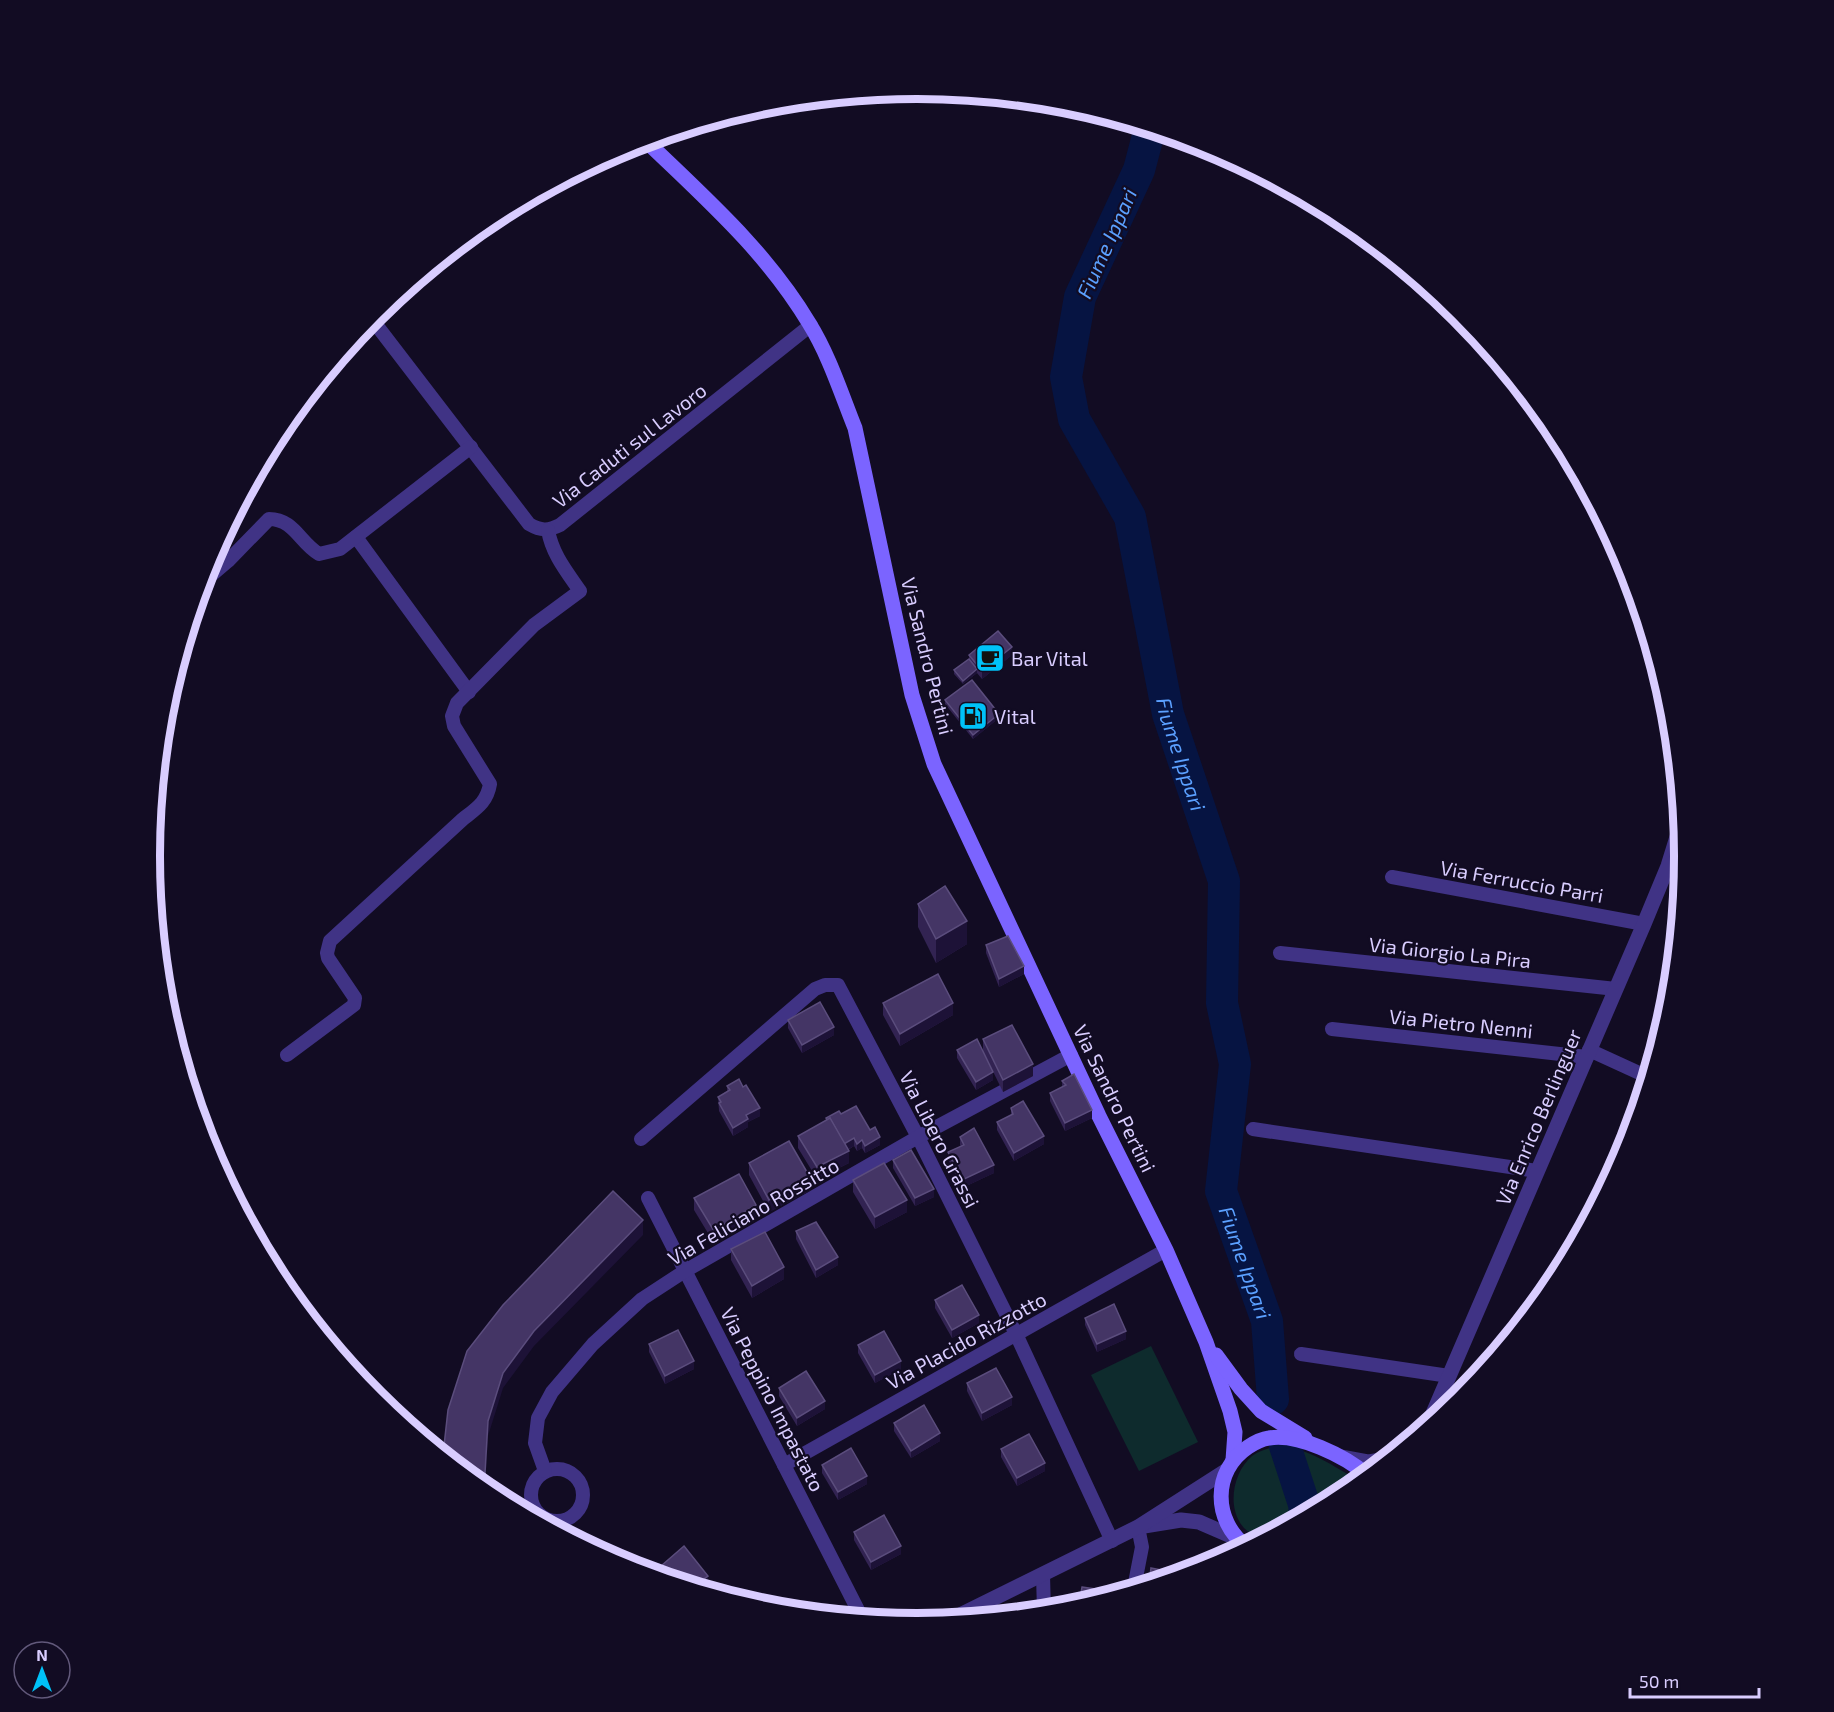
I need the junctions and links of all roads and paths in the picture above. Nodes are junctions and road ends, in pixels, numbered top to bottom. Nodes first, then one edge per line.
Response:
1 (653, 147) edge
2 (811, 325) junction
3 (377, 326) edge
4 (471, 447) junction
5 (548, 530) junction
6 (357, 537) junction
7 (216, 571) edge
8 (469, 692) junction
9 (1674, 848) edge
10 (1392, 877) dead end
11 (1644, 924) junction
12 (1280, 953) dead end
13 (1616, 989) junction
14 (1332, 1029) dead end
15 (1588, 1053) junction
16 (287, 1055) dead end
17 (1071, 1055) junction
18 (1641, 1074) edge
19 (1253, 1129) dead end
20 (918, 1137) junction
21 (641, 1138) dead end
22 (1537, 1171) junction
23 (648, 1198) dead end
24 (1166, 1250) junction
25 (686, 1271) junction
26 (1016, 1334) junction
27 (1206, 1341) junction
28 (1301, 1354) dead end
29 (1449, 1377) junction
30 (1436, 1406) edge
31 (1320, 1447) junction
32 (1338, 1456) junction
33 (1371, 1462) edge
34 (784, 1465) junction
35 (1230, 1465) junction
36 (1359, 1470) edge
37 (545, 1471) dead end
38 (1138, 1527) junction
39 (1240, 1540) edge
40 (1112, 1541) junction
41 (1239, 1541) edge
42 (1043, 1575) junction
43 (1136, 1580) edge
44 (1044, 1602) edge
45 (858, 1610) edge
46 (969, 1611) edge

1 - 2 main road, Via Sandro Pertini
2 - 5 street, Via Caduti sul Lavoro
2 - 17 main road, Via Sandro Pertini
3 - 4 street, Via Caduti sul Lavoro
4 - 5 street, Via Caduti sul Lavoro
4 - 6 street
5 - 8 street
6 - 7 street
6 - 8 street
8 - 16 street
9 - 11 street, Via Enrico Berlinguer
10 - 11 street, Via Ferruccio Parri
11 - 13 street, Via Enrico Berlinguer
12 - 13 street, Via Giorgio La Pira
13 - 15 street, Via Enrico Berlinguer
14 - 15 street, Via Pietro Nenni
15 - 18 street, Via Pietro Nenni
15 - 22 street, Via Enrico Berlinguer
17 - 20 street, Via Feliciano Rossitto
17 - 24 main road, Via Sandro Pertini
19 - 22 street
20 - 21 street, Via Libero Grassi
20 - 25 street, Via Feliciano Rossitto
20 - 26 street, Via Libero Grassi
22 - 29 street, Via Enrico Berlinguer
23 - 25 street, Via Peppino Impastato
24 - 26 street, Via Placido Rizzotto
24 - 27 main road, Via Sandro Pertini
25 - 34 street, Via Peppino Impastato
25 - 37 street, Via Feliciano Rossitto
26 - 34 street, Via Placido Rizzotto
26 - 40 street, Via Libero Grassi
27 - 31 main road
27 - 35 main road
28 - 29 street
29 - 30 street, Via Enrico Berlinguer
31 - 32 main road
31 - 35 main road
32 - 33 street
32 - 36 main road
34 - 45 street, Via Peppino Impastato
35 - 38 street
35 - 39 main road
38 - 40 street
38 - 41 street
38 - 43 street
40 - 42 street
42 - 44 street
42 - 46 street

